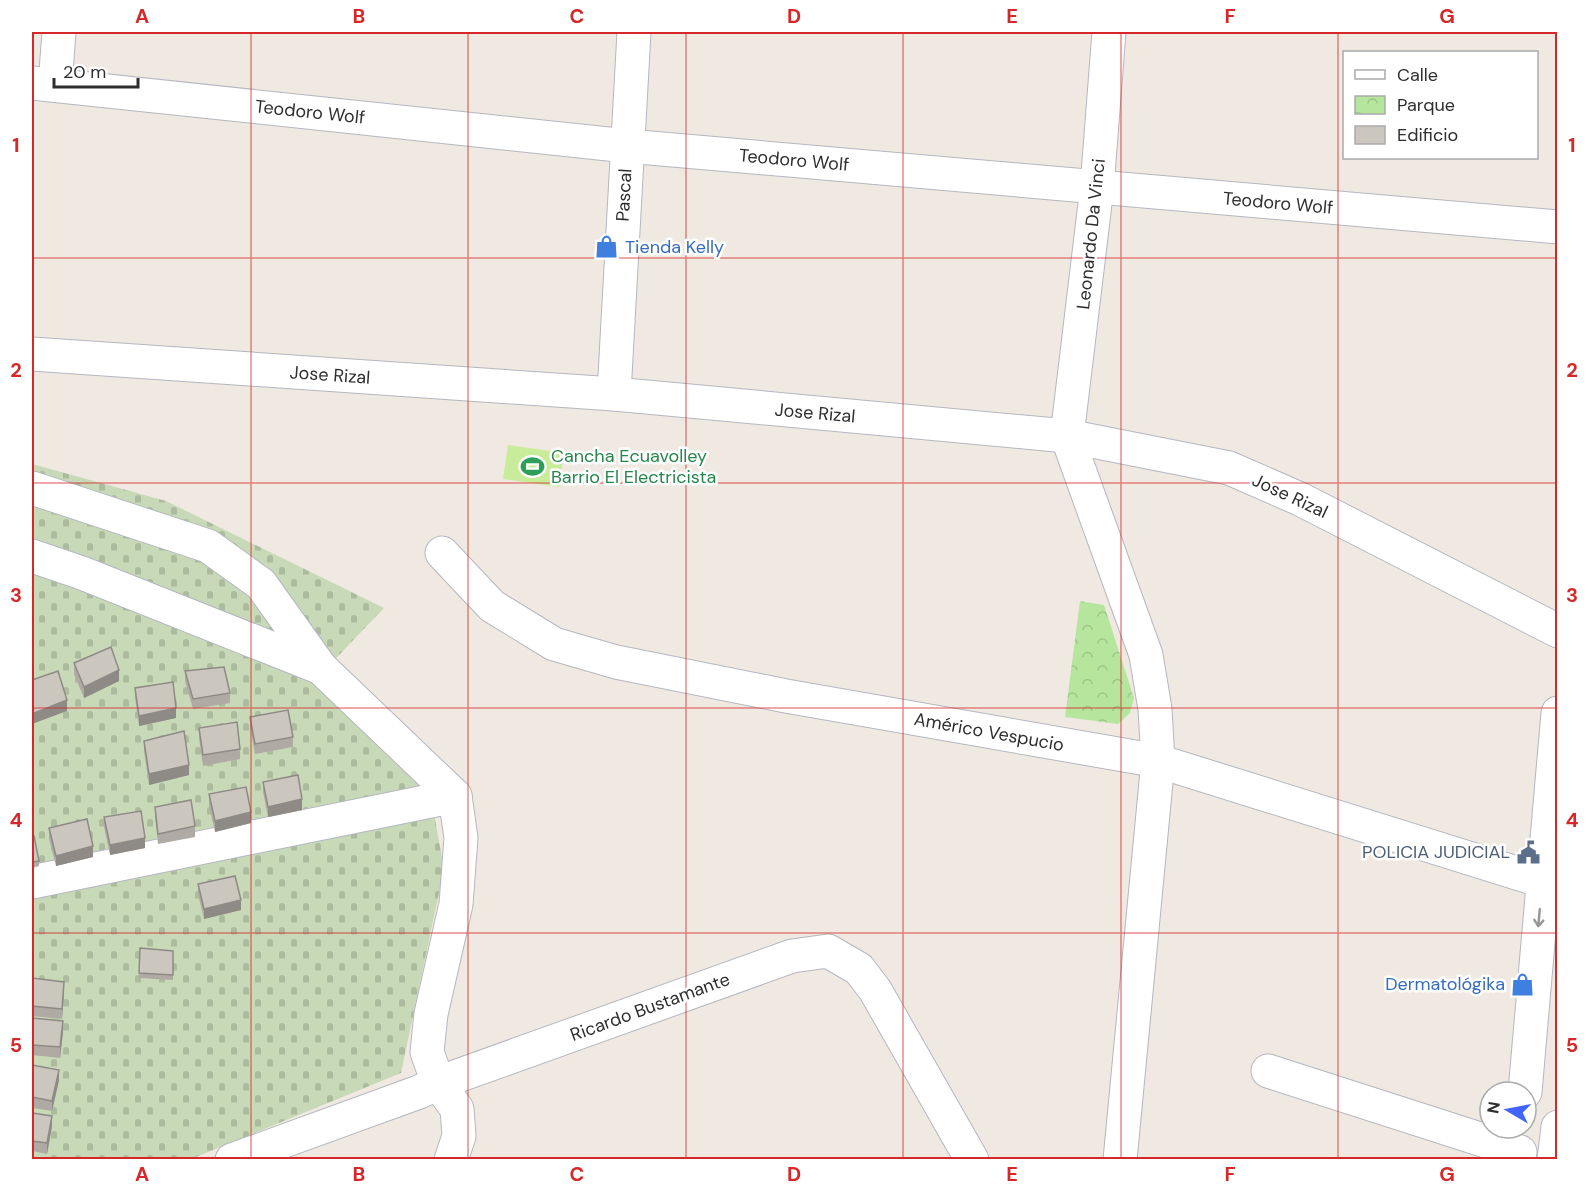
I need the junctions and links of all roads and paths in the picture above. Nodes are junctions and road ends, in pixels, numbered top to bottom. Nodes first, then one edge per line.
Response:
1 (59, 32) edge
2 (634, 32) edge
3 (1109, 32) edge
4 (43, 84) edge
5 (627, 146) junction
6 (1097, 187) junction
7 (1557, 227) edge
8 (32, 354) edge
9 (614, 394) junction
10 (1068, 436) junction
11 (32, 489) edge
12 (442, 553) dead end
13 (32, 556) edge
14 (1557, 631) edge
15 (321, 668) junction
16 (1557, 713) edge
17 (1158, 761) junction
18 (455, 796) junction
19 (32, 882) edge
20 (1550, 883) edge
21 (1268, 1071) dead end
22 (1526, 1080) edge
23 (438, 1083) junction
24 (1557, 1127) edge
25 (1520, 1146) edge
26 (232, 1160) edge
27 (451, 1160) edge
28 (972, 1160) edge
29 (1120, 1160) edge
30 (1554, 1160) edge

1 - 4 street
2 - 5 street, Pascal
3 - 6 street, Leonardo Da Vinci
4 - 5 street, Teodoro Wolf
5 - 6 street, Teodoro Wolf
5 - 9 street, Pascal
6 - 7 street, Teodoro Wolf
6 - 10 street, Leonardo Da Vinci
8 - 9 street, Jose Rizal
9 - 10 street, Jose Rizal
10 - 14 street, Jose Rizal
10 - 17 street
11 - 15 street
12 - 17 street, Américo Vespucio
13 - 15 street
15 - 18 street
16 - 20 street
17 - 20 street, Américo Vespucio
17 - 29 street
18 - 19 street
18 - 23 street
20 -> 22 street
21 - 25 street
23 - 26 street, Ricardo Bustamante
23 - 27 street
23 - 28 street, Ricardo Bustamante
24 - 30 street

